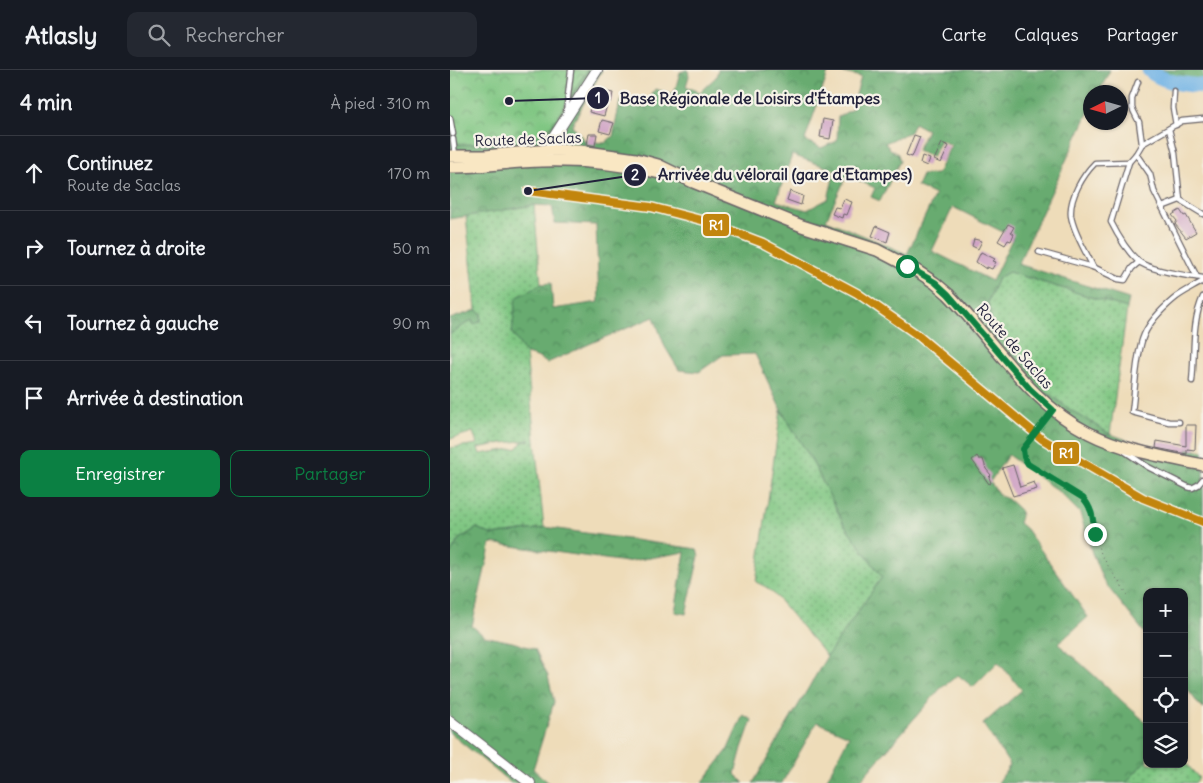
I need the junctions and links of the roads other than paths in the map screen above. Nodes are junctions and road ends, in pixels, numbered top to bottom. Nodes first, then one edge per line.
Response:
1 (571, 70) edge
2 (597, 70) edge
3 (1138, 82) dead end
4 (1174, 91) dead end
5 (450, 118) edge
6 (565, 119) junction
7 (1203, 119) edge
8 (1176, 125) junction
9 (1169, 129) junction
10 (1142, 144) junction
11 (550, 150) junction
12 (1136, 154) junction
13 (453, 156) edge
14 (541, 161) junction
15 (1129, 162) junction
16 (450, 167) edge
17 (692, 182) junction
18 (1180, 200) junction
19 (1162, 207) junction
20 (1203, 214) edge
21 (1039, 252) dead end
22 (1139, 262) junction
23 (1093, 267) junction
24 (1197, 277) junction
25 (1203, 279) edge
26 (1203, 297) edge
27 (1192, 382) dead end
28 (1179, 422) dead end
29 (1110, 442) junction
30 (1203, 465) edge
31 (1203, 479) edge
32 (450, 721) edge
33 (530, 783) edge

1 - 6 lane
2 - 6 street
3 - 10 lane
4 - 8 lane
5 - 13 lane
6 - 11 street
7 - 8 lane
8 - 9 lane
9 - 10 lane
9 - 18 lane
10 - 12 lane
11 - 13 main road, Route de Saclas
11 - 14 street
11 - 17 main road, Route de Saclas
12 - 15 lane
12 - 19 lane
14 - 16 main road, Route de Saclas
14 - 17 main road, Route de Saclas
15 - 22 lane
15 - 23 lane
17 - 29 main road, Route de Saclas
18 - 19 lane
18 - 20 lane
19 - 24 lane
21 - 23 lane
22 - 23 lane
22 - 24 lane
24 - 25 lane
25 - 28 lane
26 - 27 lane
29 - 30 main road, Route de Saclas
29 - 31 lane
32 - 33 street

